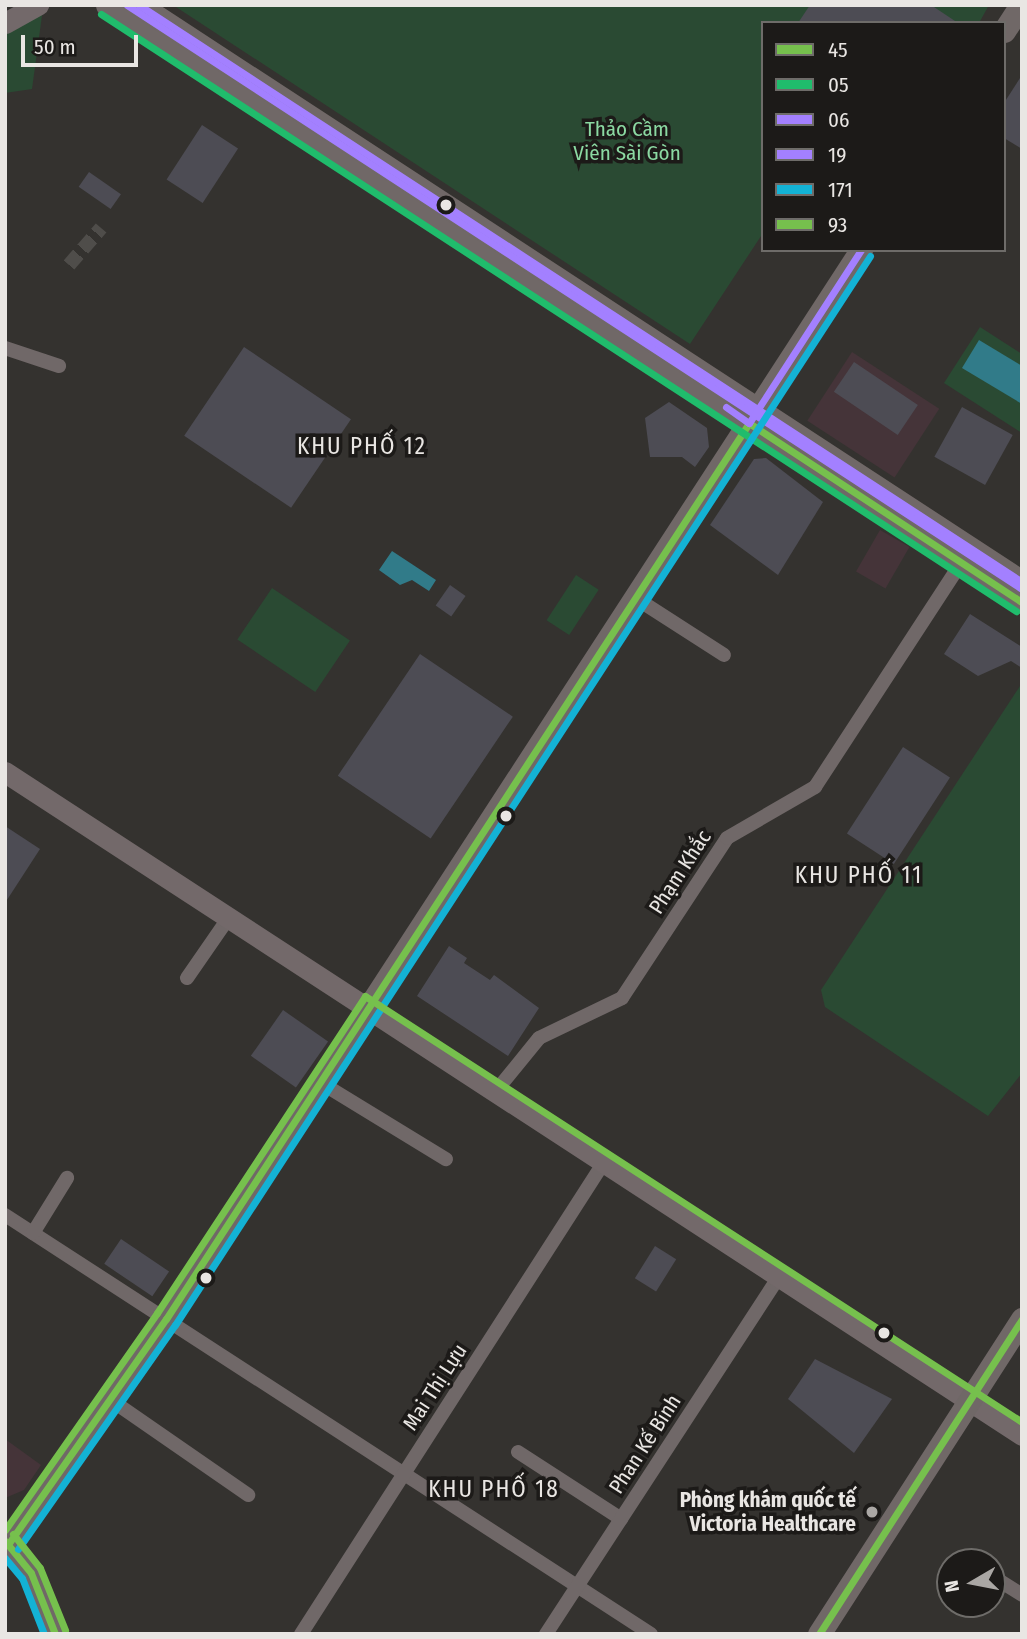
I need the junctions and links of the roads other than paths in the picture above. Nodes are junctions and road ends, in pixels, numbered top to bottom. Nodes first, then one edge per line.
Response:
1 (38, 5) edge
2 (107, 5) edge
3 (139, 5) edge
4 (1021, 5) edge
5 (5, 23) edge
6 (1006, 28) edge
7 (451, 219) junction
8 (860, 252) edge
9 (5, 348) edge
10 (60, 366) dead end
11 (754, 416) junction
12 (966, 556) junction
13 (1022, 582) edge
14 (634, 597) junction
15 (1022, 602) edge
16 (724, 655) dead end
17 (5, 772) edge
18 (230, 916) junction
19 (187, 978) dead end
20 (366, 1006) junction
21 (318, 1081) junction
22 (496, 1091) junction
23 (446, 1159) dead end
24 (604, 1162) junction
25 (66, 1178) dead end
26 (5, 1215) edge
27 (33, 1233) junction
28 (779, 1276) junction
29 (166, 1319) junction
30 (1022, 1319) edge
31 (111, 1400) junction
32 (969, 1401) junction
33 (1022, 1435) edge
34 (518, 1452) dead end
35 (405, 1472) junction
36 (248, 1494) dead end
37 (621, 1519) junction
38 (6, 1543) edge
39 (1006, 1585) edge
40 (577, 1586) junction
41 (1022, 1595) edge
42 (55, 1634) edge
43 (301, 1634) edge
44 (547, 1634) edge
45 (651, 1634) edge
46 (820, 1634) edge

1 - 5 main road
2 - 7 main road
3 - 7 main road
4 - 6 main road
7 - 11 main road
8 - 11 main road
9 - 10 street
11 - 12 main road
11 - 14 main road
12 - 13 main road
12 - 15 main road
12 - 22 street, Phạm Khắc
14 - 16 street
14 - 20 main road
17 - 18 main road
18 - 19 street
18 - 20 main road
20 - 21 main road
20 - 22 main road
21 - 23 street
21 - 29 main road
22 - 24 main road
24 - 28 main road
24 - 35 street, Mai Thị Lựu
25 - 27 street
26 - 27 street
27 - 29 street
28 - 32 main road
28 - 37 street, Phan Kế Bính
29 - 31 main road
29 - 35 street
30 - 32 main road
31 - 36 street
31 - 38 main road
32 - 33 main road
32 - 46 main road
34 - 37 street
35 - 40 street
35 - 43 street, Mai Thị Lựu
37 - 40 street, Phan Kế Bính
38 - 42 main road
39 - 41 street
40 - 44 street, Phan Kế Bính
40 - 45 street

